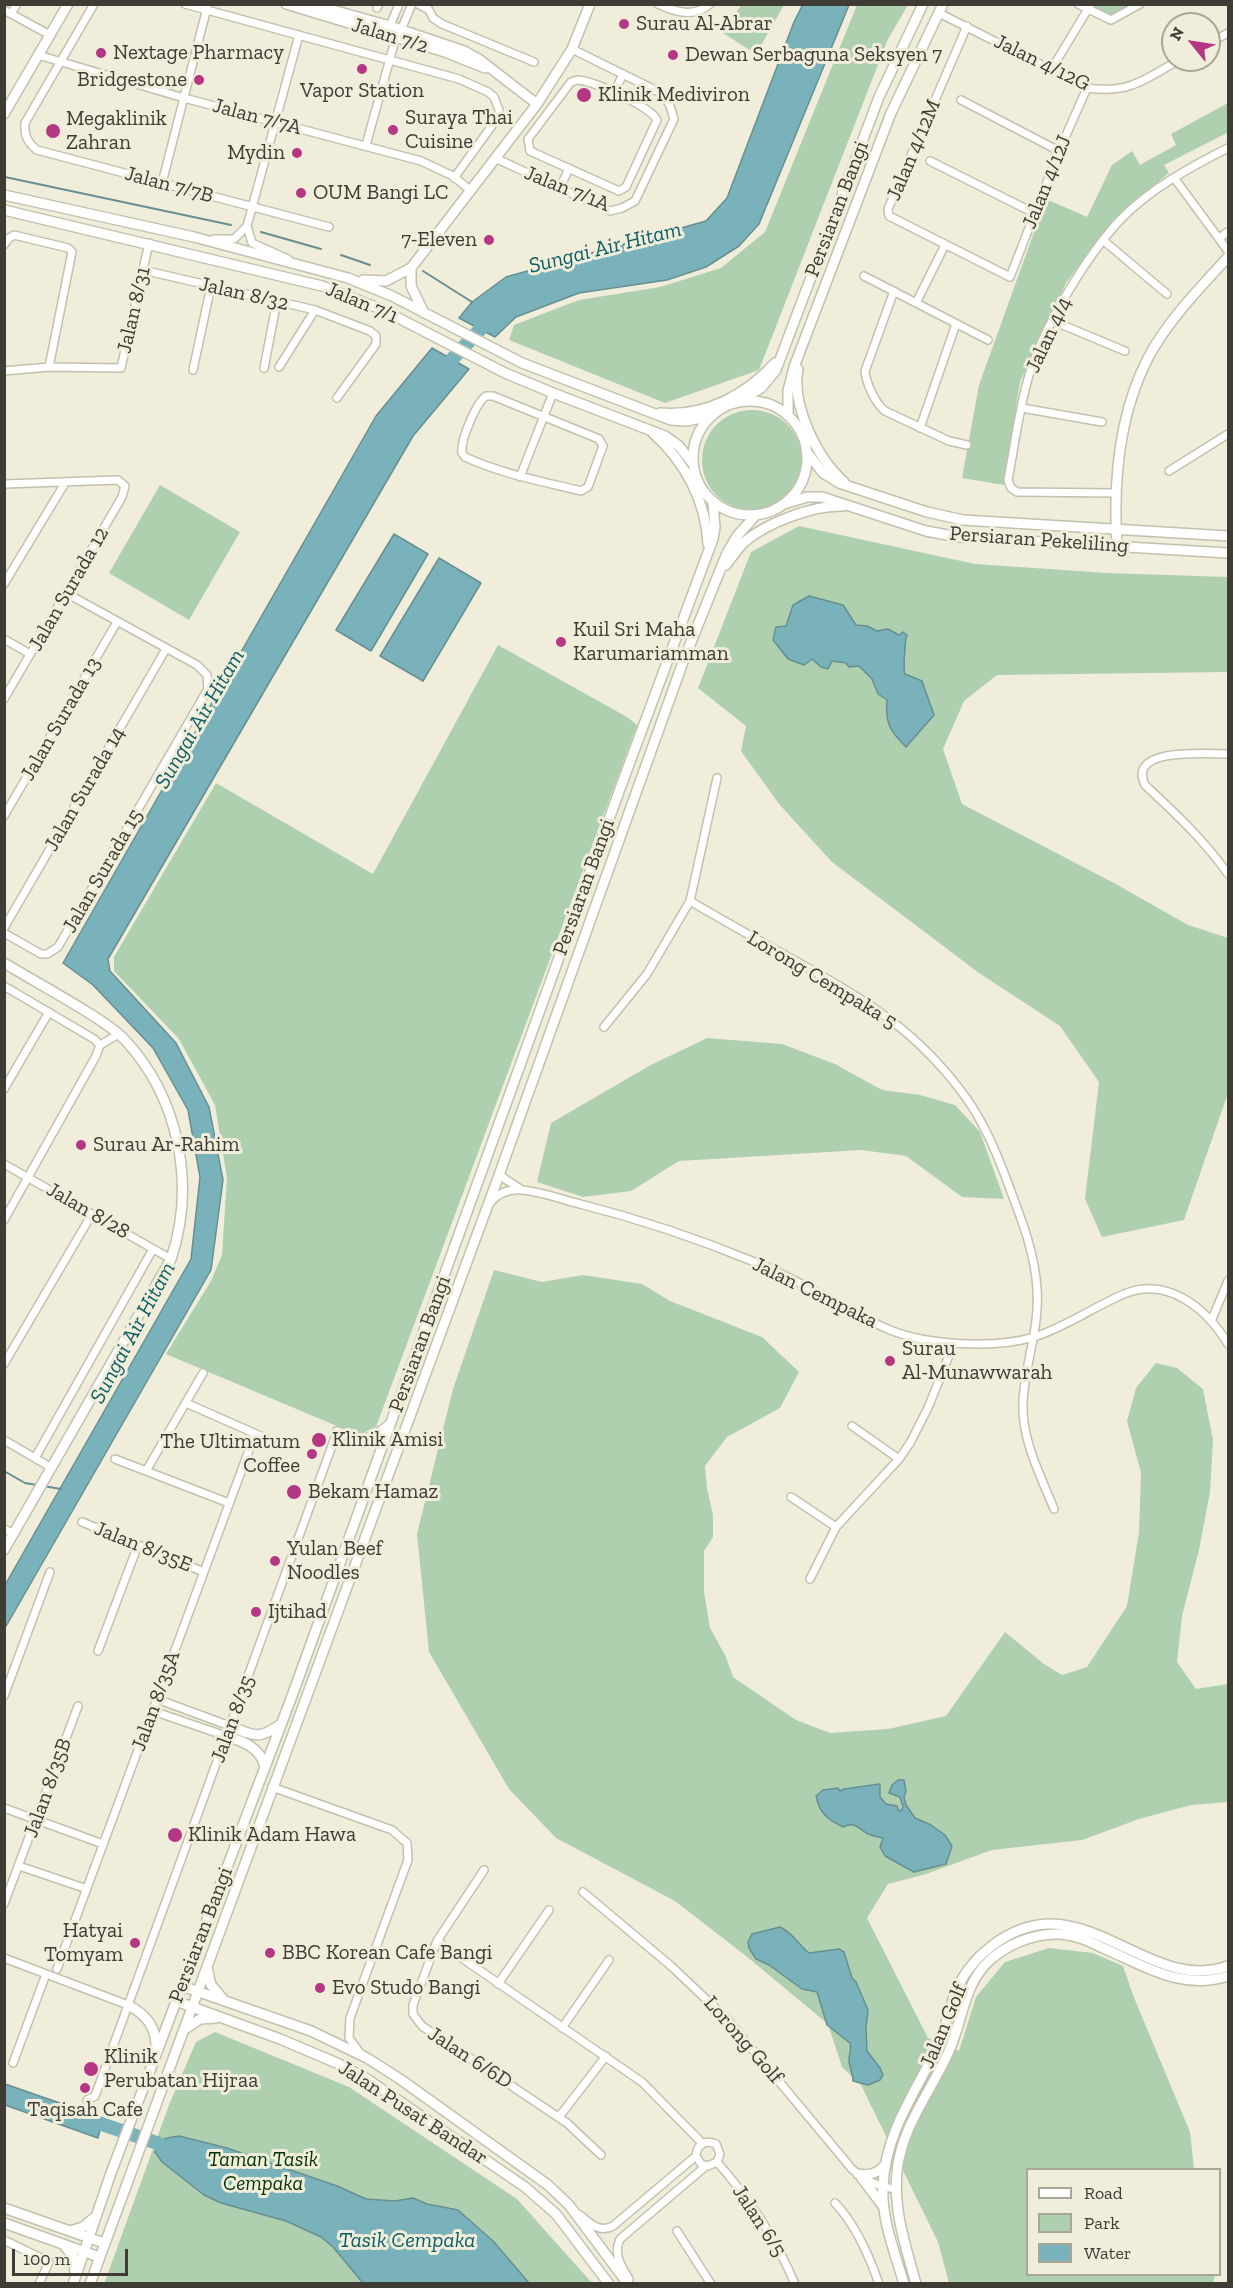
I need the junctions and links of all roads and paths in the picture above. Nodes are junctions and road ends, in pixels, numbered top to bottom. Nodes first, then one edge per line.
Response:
1 (17, 4) edge
2 (68, 4) edge
3 (94, 4) edge
4 (185, 4) edge
5 (286, 4) edge
6 (311, 4) edge
7 (399, 4) edge
8 (412, 4) edge
9 (418, 4) edge
10 (590, 4) edge
11 (658, 4) edge
12 (710, 4) edge
13 (923, 4) edge
14 (1078, 4) edge
15 (1140, 4) edge
16 (207, 7) edge
17 (430, 7) edge
18 (1089, 7) edge
19 (941, 9) edge
20 (8, 12) edge
21 (390, 26) junction
22 (967, 26) junction
23 (398, 34) junction
24 (50, 35) junction
25 (299, 35) junction
26 (572, 49) junction
27 (38, 55) junction
28 (390, 60) junction
29 (534, 62) dead end
30 (58, 63) junction
31 (1051, 70) junction
32 (1161, 70) edge
33 (623, 74) junction
34 (1087, 88) junction
35 (614, 93) junction
36 (184, 98) junction
37 (961, 100) dead end
38 (537, 104) junction
39 (4, 114) edge
40 (275, 121) junction
41 (366, 145) junction
42 (1228, 148) edge
43 (1059, 151) junction
44 (495, 158) junction
45 (930, 161) dead end
46 (569, 168) junction
47 (454, 178) junction
48 (1175, 179) junction
49 (162, 183) junction
50 (560, 188) junction
51 (470, 190) junction
52 (7, 194) edge
53 (252, 207) junction
54 (6, 211) edge
55 (1034, 213) junction
56 (247, 226) junction
57 (330, 227) dead end
58 (1228, 232) edge
59 (194, 237) junction
60 (1219, 238) junction
61 (1104, 241) junction
62 (149, 243) junction
63 (4, 245) edge
64 (945, 245) junction
65 (1228, 251) edge
66 (1228, 257) edge
67 (302, 264) junction
68 (411, 268) junction
69 (143, 270) junction
70 (864, 276) dead end
71 (1010, 277) joint
72 (348, 278) junction
73 (211, 286) junction
74 (894, 291) junction
75 (1167, 294) dead end
76 (277, 301) junction
77 (916, 303) junction
78 (315, 310) junction
79 (424, 313) junction
80 (1053, 321) junction
81 (957, 324) junction
82 (988, 340) dead end
83 (804, 343) junction
84 (1125, 351) dead end
85 (783, 354) junction
86 (49, 367) junction
87 (279, 367) dead end
88 (264, 368) dead end
89 (4, 370) edge
90 (193, 370) dead end
91 (553, 393) junction
92 (337, 398) dead end
93 (739, 402) junction
94 (1022, 408) junction
95 (649, 412) junction
96 (543, 416) junction
97 (711, 416) junction
98 (788, 416) junction
99 (1102, 422) dead end
100 (647, 428) junction
101 (920, 428) junction
102 (1228, 434) edge
103 (967, 445) dead end
104 (806, 451) junction
105 (693, 464) junction
106 (1169, 471) dead end
107 (520, 477) junction
108 (64, 483) junction
109 (4, 484) edge
110 (850, 487) junction
111 (1116, 493) junction
112 (713, 503) junction
113 (784, 504) junction
114 (851, 507) junction
115 (756, 515) junction
116 (1116, 529) junction
117 (1228, 536) edge
118 (1117, 546) junction
119 (708, 551) junction
120 (1228, 553) edge
121 (718, 576) junction
122 (4, 584) edge
123 (66, 593) junction
124 (117, 622) junction
125 (4, 639) edge
126 (166, 649) junction
127 (30, 654) junction
128 (4, 699) edge
129 (1228, 754) edge
130 (717, 778) dead end
131 (4, 816) edge
132 (1228, 874) edge
133 (690, 901) junction
134 (4, 928) edge
135 (4, 933) edge
136 (4, 963) edge
137 (4, 986) edge
138 (49, 1012) junction
139 (604, 1027) dead end
140 (119, 1034) junction
141 (100, 1045) junction
142 (4, 1089) edge
143 (4, 1164) edge
144 (499, 1175) junction
145 (29, 1178) junction
146 (522, 1190) junction
147 (484, 1212) junction
148 (92, 1214) junction
149 (4, 1220) edge
150 (153, 1249) junction
151 (171, 1259) junction
152 (1228, 1281) edge
153 (1212, 1319) junction
154 (1034, 1337) junction
155 (954, 1344) junction
156 (1228, 1344) edge
157 (4, 1364) edge
158 (202, 1373) dead end
159 (186, 1403) junction
160 (391, 1424) junction
161 (852, 1426) dead end
162 (338, 1432) joint
163 (255, 1434) junction
164 (4, 1440) edge
165 (281, 1445) dead end
166 (35, 1458) junction
167 (115, 1459) dead end
168 (899, 1459) junction
169 (50, 1471) junction
170 (147, 1471) junction
171 (791, 1497) dead end
172 (229, 1503) junction
173 (1054, 1509) dead end
174 (82, 1522) dead end
175 (836, 1527) junction
176 (4, 1529) edge
177 (14, 1534) junction
178 (138, 1545) junction
179 (4, 1550) edge
180 (50, 1572) dead end
181 (204, 1572) junction
182 (810, 1580) dead end
183 (98, 1651) dead end
184 (4, 1696) edge
185 (157, 1699) junction
186 (78, 1706) dead end
187 (153, 1711) junction
188 (281, 1724) junction
189 (230, 1726) junction
190 (226, 1736) junction
191 (265, 1767) junction
192 (272, 1787) junction
193 (4, 1808) edge
194 (36, 1819) junction
195 (103, 1844) junction
196 (19, 1866) junction
197 (484, 1870) dead end
198 (87, 1889) junction
199 (583, 1892) dead end
200 (4, 1904) edge
201 (549, 1910) dead end
202 (437, 1941) junction
203 (4, 1958) edge
204 (609, 1960) dead end
205 (207, 1965) junction
206 (1228, 1966) edge
207 (57, 1969) dead end
208 (46, 1974) junction
209 (1228, 1976) edge
210 (498, 1984) junction
211 (182, 1986) junction
212 (197, 1992) junction
213 (176, 2001) junction
214 (233, 2004) junction
215 (128, 2005) junction
216 (192, 2007) junction
217 (228, 2019) junction
218 (562, 2028) junction
219 (184, 2030) junction
220 (156, 2055) junction
221 (606, 2056) junction
222 (367, 2058) junction
223 (13, 2063) dead end
224 (87, 2100) dead end
225 (559, 2117) junction
226 (702, 2144) junction
227 (601, 2155) dead end
228 (696, 2156) junction
229 (717, 2162) junction
230 (885, 2165) junction
231 (706, 2166) junction
232 (860, 2176) junction
233 (882, 2188) junction
234 (896, 2189) junction
235 (835, 2203) dead end
236 (569, 2205) junction
237 (4, 2208) edge
238 (884, 2208) junction
239 (97, 2215) junction
240 (4, 2223) edge
241 (70, 2231) junction
242 (677, 2232) dead end
243 (89, 2238) junction
244 (4, 2240) edge
245 (105, 2243) junction
246 (63, 2244) junction
247 (84, 2251) junction
248 (99, 2257) junction
249 (74, 2281) edge
250 (39, 2283) edge
251 (90, 2283) edge
252 (609, 2283) edge
253 (630, 2283) edge
254 (711, 2283) edge
255 (795, 2283) edge
256 (879, 2283) edge
257 (904, 2283) edge
258 (916, 2283) edge

1 - 20 street
2 - 24 main road
3 - 30 street
4 - 16 street
5 - 23 main road, Jalan 7/2
6 - 21 main road, Jalan 7/2
7 - 21 street
8 - 23 street
9 - 17 street
10 - 26 main road, Jalan 7/1
11 - 12 street
13 - 85 main road, Persiaran Bangi
14 - 18 street
15 - 18 street
16 - 25 street
16 - 36 street
17 - 29 street
18 - 31 street
19 - 22 street, Jalan 4/12G
19 - 83 main road, Persiaran Bangi
20 - 24 street
21 - 23 main road, Jalan 7/2
22 - 31 street, Jalan 4/12G
22 - 64 street, Jalan 4/12M
23 - 28 street
23 - 38 main road, Jalan 7/2
24 - 27 main road
25 - 28 street
25 - 40 street
26 - 33 street, Jalan 7/1A
26 - 38 main road, Jalan 7/1
27 - 30 street, Jalan 7/7A
27 - 39 main road
28 - 41 street
28 - 47 street
30 - 36 street, Jalan 7/7A
30 - 49 street, Jalan 7/7B
31 - 34 street, Jalan 4/12G
32 - 34 street, Jalan 4/12G
33 - 35 street
33 - 50 street, Jalan 7/1A
34 - 43 street, Jalan 4/12J
35 - 46 street
35 - 46 street
36 - 40 street, Jalan 7/7A
36 - 49 street
37 - 43 street
38 - 44 main road, Jalan 7/1
40 - 41 street, Jalan 7/7A
40 - 53 street
41 - 47 street, Jalan 7/7A
42 - 48 street, Jalan 4/4
43 - 55 street, Jalan 4/12J
44 - 50 street, Jalan 7/1A
44 - 51 main road, Jalan 7/1
45 - 55 street
46 - 50 street
47 - 51 street, Jalan 7/7A
48 - 60 street
48 - 61 street, Jalan 4/4
49 - 53 street, Jalan 7/7B
51 - 68 main road, Jalan 7/1
52 - 59 main road, Jalan 7/1
53 - 56 street
53 - 57 street, Jalan 7/7B
54 - 62 main road, Jalan 7/1
55 - 71 street, Jalan 4/12J
56 - 59 street
56 - 67 street
58 - 60 street
59 - 67 main road, Jalan 7/1
60 - 65 street
61 - 75 street
61 - 80 street, Jalan 4/4
62 - 69 street, Jalan 8/31
62 - 91 main road, Jalan 7/1
63 - 86 street
64 - 71 street, Jalan 4/12M
64 - 77 street
66 - 111 main road
67 - 72 main road, Jalan 7/1
68 - 72 main road, Jalan 7/1
68 - 79 main road, Jalan 7/1
69 - 73 street, Jalan 8/32
69 - 86 street, Jalan 8/31
70 - 74 street
72 - 79 main road, Jalan 7/1
73 - 76 street, Jalan 8/32
73 - 90 street
74 - 77 street
74 - 101 street
76 - 78 street, Jalan 8/32
76 - 88 street
77 - 81 street
78 - 87 street
78 - 92 street, Jalan 8/32
79 - 95 main road, Jalan 7/1
80 - 84 street
80 - 94 street, Jalan 4/4
81 - 82 street
81 - 101 street
83 - 98 main road, Persiaran Bangi
83 - 110 main road
85 - 93 main road, Persiaran Bangi
85 - 95 main road
86 - 89 street, Jalan 8/31
91 - 96 street
91 - 100 main road, Jalan 7/1
93 - 97 main road
93 - 98 main road
94 - 99 street
94 - 111 street, Jalan 4/4
95 - 97 main road, Jalan 7/1
96 - 107 street
96 - 107 street
96 - 107 street
97 - 105 main road
98 - 104 main road
100 - 105 main road, Jalan 7/1
100 - 119 main road
101 - 103 street
102 - 106 street
104 - 110 main road, Persiaran Pekeliling
104 - 113 main road
105 - 112 main road
108 - 109 street
108 - 122 street
108 - 123 street, Jalan Surada 12
110 - 116 main road, Persiaran Pekeliling
111 - 116 main road
112 - 115 main road
112 - 119 main road, Persiaran Bangi
113 - 114 main road, Persiaran Pekeliling
113 - 115 main road
114 - 118 main road, Persiaran Pekeliling
114 - 121 main road
115 - 121 main road, Persiaran Bangi
116 - 117 main road, Persiaran Pekeliling
116 - 118 main road
118 - 120 main road, Persiaran Pekeliling
119 - 160 main road, Persiaran Bangi
121 - 144 main road, Persiaran Bangi
123 - 124 street
123 - 127 street, Jalan Surada 12
124 - 126 street
124 - 131 street, Jalan Surada 13
125 - 127 street
126 - 134 street, Jalan Surada 14
126 - 135 street, Jalan Surada 15
127 - 128 street, Jalan Surada 12
129 - 132 street
130 - 133 street
133 - 139 street
133 - 154 street, Lorong Cempaka 5
136 - 140 main road
137 - 138 street
138 - 141 street
138 - 142 street
140 - 141 street
140 - 151 main road
141 - 145 street
143 - 145 street, Jalan 8/28
144 - 146 street, Jalan Cempaka
144 - 147 main road, Persiaran Bangi
145 - 148 street, Jalan 8/28
145 - 149 street
146 - 147 street
146 - 155 street, Jalan Cempaka
147 - 192 main road, Persiaran Bangi
148 - 150 street, Jalan 8/28
148 - 157 street
150 - 151 street, Jalan 8/28
150 - 166 street
151 - 169 main road
152 - 153 street
153 - 154 street, Jalan Cempaka
153 - 156 street, Jalan Cempaka
154 - 155 street, Jalan Cempaka
154 - 173 street, Lorong Cempaka 5
155 - 168 street
158 - 159 street
159 - 163 street
159 - 170 street
160 - 162 main road
160 - 188 main road, Persiaran Bangi
161 - 168 street
162 - 189 street, Jalan 8/35
163 - 165 street
163 - 172 street, Jalan 8/35A
164 - 166 street
166 - 169 street
167 - 170 street
168 - 175 street
169 - 177 main road
170 - 172 street
171 - 175 street
172 - 181 street, Jalan 8/35A
174 - 178 street, Jalan 8/35E
175 - 182 street
176 - 177 street
177 - 179 main road
178 - 181 street, Jalan 8/35E
178 - 183 street
180 - 184 street
181 - 185 street, Jalan 8/35A
185 - 187 street, Jalan 8/35A
185 - 189 street
186 - 194 street, Jalan 8/35B
187 - 190 street
187 - 195 street, Jalan 8/35A
188 - 189 main road
188 - 191 main road, Persiaran Bangi
189 - 190 street, Jalan 8/35
190 - 191 main road
190 - 215 street, Jalan 8/35
191 - 211 main road, Persiaran Bangi
192 - 205 main road, Persiaran Bangi
192 - 222 street, Jalan Pusat Bandar
193 - 194 street
194 - 195 street
194 - 196 street, Jalan 8/35B
195 - 198 street, Jalan 8/35A
196 - 198 street
196 - 200 street, Jalan 8/35B
197 - 202 street, Jalan 6/6D
198 - 207 street, Jalan 8/35A
199 - 232 street, Lorong Golf
201 - 210 street
202 - 210 street
202 - 225 street, Jalan 6/6D
203 - 208 street
204 - 218 street
205 - 212 main road, Persiaran Bangi
205 - 214 main road
206 - 230 main road, Jalan Golf
208 - 215 street
208 - 223 street
209 - 234 main road, Jalan Golf
210 - 218 street
211 - 212 main road, Jalan Pusat Bandar
211 - 213 main road, Persiaran Bangi
212 - 214 main road, Jalan Pusat Bandar
212 - 216 main road, Persiaran Bangi
213 - 216 main road, Jalan Pusat Bandar
213 - 220 main road, Persiaran Bangi
214 - 222 main road, Jalan Pusat Bandar
215 - 220 main road
215 - 224 street, Jalan 8/35
216 - 217 main road, Jalan Pusat Bandar
216 - 219 main road, Persiaran Bangi
217 - 219 main road
217 - 252 main road, Jalan Pusat Bandar
218 - 221 street
219 - 245 main road, Persiaran Bangi
220 - 239 main road, Persiaran Bangi
221 - 225 street
221 - 226 street
222 - 236 main road, Jalan Pusat Bandar
225 - 227 street, Jalan 6/6D
226 - 228 street
226 - 229 street
228 - 231 street
228 - 236 street
229 - 231 street
229 - 255 street, Jalan 6/5
230 - 232 main road
230 - 233 main road, Jalan Golf
231 - 253 street
232 - 233 street, Lorong Golf
232 - 238 main road
233 - 234 street, Lorong Golf
233 - 238 main road, Jalan Golf
234 - 258 main road, Jalan Golf
235 - 256 street
236 - 253 main road, Jalan Pusat Bandar
237 - 241 main road
238 - 257 main road, Jalan Golf
239 - 241 main road
239 - 243 main road, Persiaran Bangi
240 - 246 main road
241 - 243 main road
242 - 254 street
243 - 245 main road
243 - 247 main road, Persiaran Bangi
244 - 250 street
245 - 248 main road, Persiaran Bangi
246 - 247 main road
246 - 249 main road
247 - 248 main road
247 - 249 main road, Persiaran Bangi
248 - 251 main road, Persiaran Bangi

